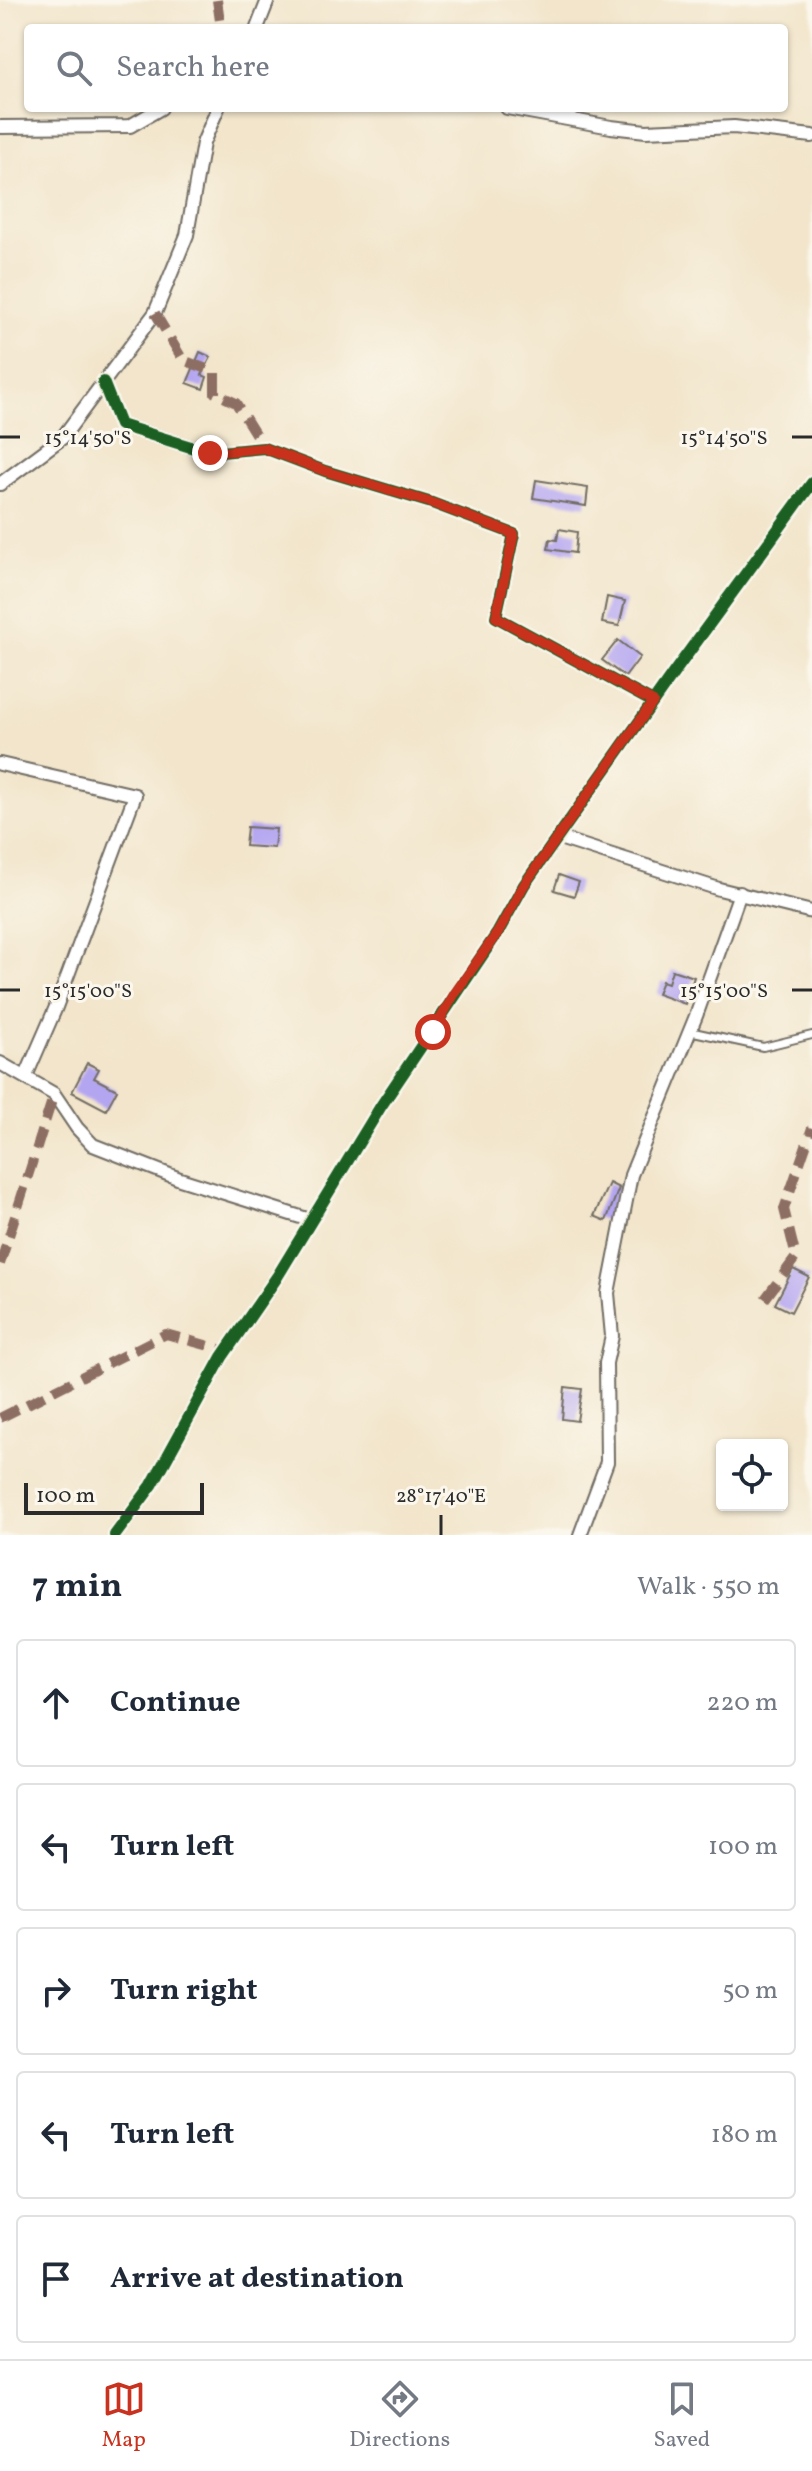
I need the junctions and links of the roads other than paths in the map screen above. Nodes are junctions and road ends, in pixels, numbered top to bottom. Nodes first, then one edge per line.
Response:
1 (268, 0) edge
2 (259, 24) edge
3 (154, 112) edge
4 (216, 112) edge
5 (529, 112) edge
6 (0, 127) edge
7 (812, 136) edge
8 (103, 382) junction
9 (0, 484) edge
10 (811, 486) edge
11 (653, 702) junction
12 (0, 764) edge
13 (559, 838) junction
14 (740, 893) junction
15 (812, 912) edge
16 (689, 1031) junction
17 (812, 1035) edge
18 (0, 1063) edge
19 (26, 1076) junction
20 (310, 1220) junction
21 (115, 1535) edge
22 (580, 1535) edge

1 - 2 street
3 - 6 street
4 - 8 street
5 - 7 street
8 - 9 street
8 - 11 street
10 - 11 street
11 - 13 street
12 - 19 street
13 - 14 street
13 - 20 street
14 - 15 street
14 - 16 street
16 - 17 lane
16 - 22 street
18 - 19 street
19 - 20 street
20 - 21 street

